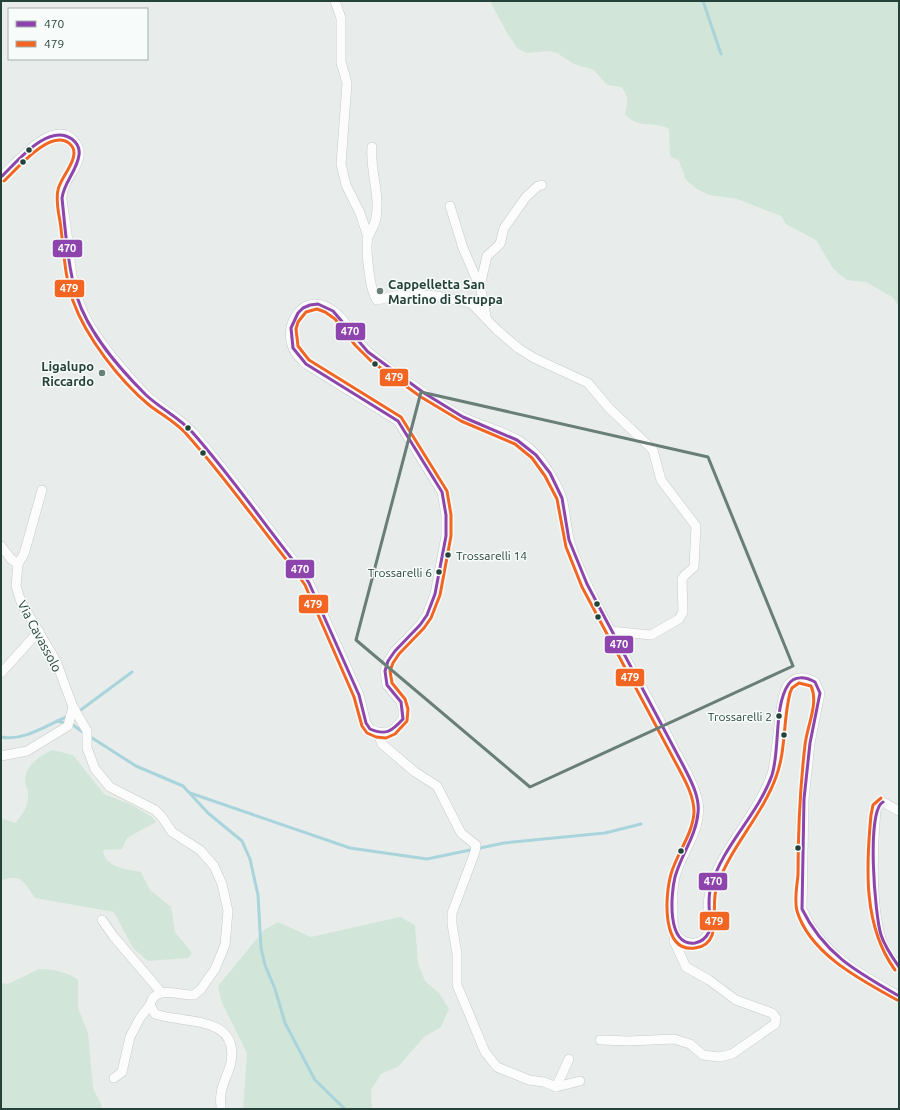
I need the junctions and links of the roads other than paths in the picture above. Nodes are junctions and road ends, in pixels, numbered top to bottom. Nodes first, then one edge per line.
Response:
1 (335, 1) edge
2 (372, 147) dead end
3 (1, 177) edge
4 (542, 185) dead end
5 (450, 206) dead end
6 (368, 237) junction
7 (480, 286) junction
8 (486, 317) junction
9 (42, 490) dead end
10 (1, 546) edge
11 (18, 564) junction
12 (39, 631) junction
13 (610, 631) junction
14 (1, 673) edge
15 (73, 707) junction
16 (381, 733) junction
17 (1, 756) edge
18 (897, 809) edge
19 (102, 920) dead end
20 (675, 933) junction
21 (899, 967) edge
22 (161, 992) junction
23 (899, 996) edge
24 (150, 1005) junction
25 (600, 1040) dead end
26 (569, 1059) dead end
27 (114, 1078) dead end
28 (580, 1081) dead end
29 (556, 1087) junction
30 (221, 1109) edge

1 - 6 street
2 - 6 street
3 - 16 street
4 - 7 street
5 - 7 street
6 - 8 street
7 - 8 street
8 - 13 street
9 - 11 street, Via Cavassolo
10 - 11 street
11 - 12 street, Via Cavassolo
12 - 14 street
12 - 15 street, Via Cavassolo
13 - 16 street
13 - 20 street
15 - 17 street
15 - 22 street, Via Cavassolo
16 - 29 street
18 - 21 street
19 - 22 street
20 - 23 street
20 - 25 street
22 - 24 street
24 - 27 street
24 - 30 street
26 - 29 street
28 - 29 street

